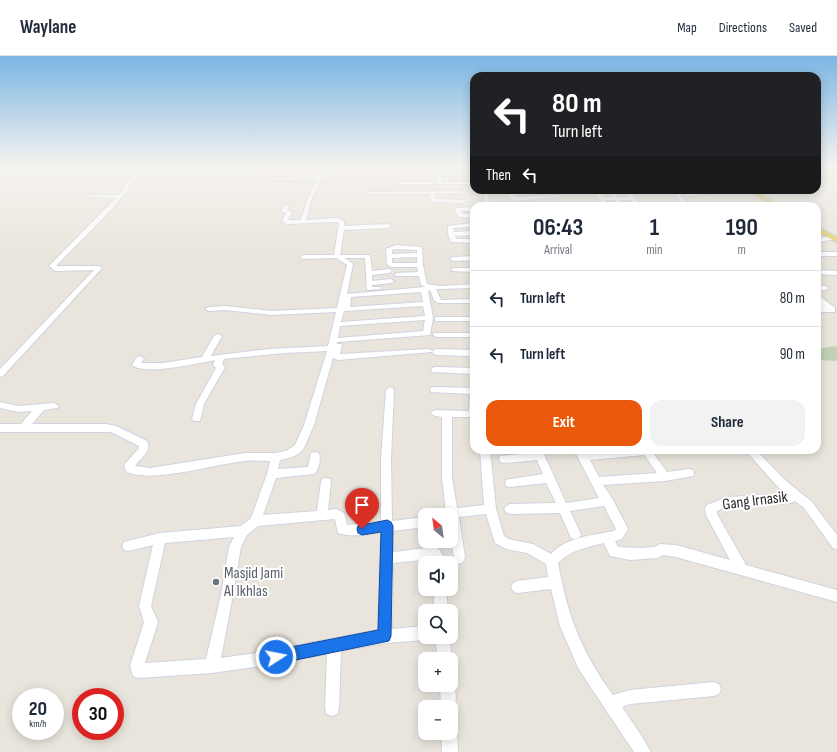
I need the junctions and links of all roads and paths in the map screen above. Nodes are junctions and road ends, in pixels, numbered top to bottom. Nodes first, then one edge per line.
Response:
1 (118, 199) edge
2 (309, 199) edge
3 (433, 199) edge
4 (463, 200) joint
5 (286, 206) dead end
6 (466, 209) junction
7 (470, 209) edge
8 (448, 210) dead end
9 (457, 210) junction
10 (470, 216) edge
11 (304, 222) junction
12 (470, 225) edge
13 (388, 226) dead end
14 (341, 228) junction
15 (821, 231) edge
16 (470, 233) edge
17 (451, 234) junction
18 (835, 239) edge
19 (821, 240) edge
20 (470, 241) edge
21 (452, 247) dead end
22 (470, 247) edge
23 (420, 255) junction
24 (338, 256) junction
25 (389, 256) junction
26 (821, 256) edge
27 (837, 256) edge
28 (303, 257) dead end
29 (470, 258) edge
30 (347, 259) junction
31 (453, 259) dead end
32 (420, 265) junction
33 (454, 270) dead end
34 (470, 270) edge
35 (389, 271) dead end
36 (821, 272) edge
37 (837, 272) edge
38 (369, 273) junction
39 (421, 274) junction
40 (397, 275) dead end
41 (444, 278) dead end
42 (391, 282) dead end
43 (369, 283) junction
44 (470, 285) edge
45 (427, 288) junction
46 (446, 288) junction
47 (821, 288) edge
48 (826, 288) dead end
49 (821, 300) edge
50 (470, 301) edge
51 (426, 304) junction
52 (821, 306) edge
53 (209, 309) dead end
54 (343, 310) junction
55 (429, 318) junction
56 (438, 319) dead end
57 (470, 319) edge
58 (340, 328) junction
59 (437, 335) dead end
60 (470, 335) edge
61 (218, 336) dead end
62 (339, 340) junction
63 (332, 348) junction
64 (470, 353) edge
65 (220, 358) junction
66 (140, 359) dead end
67 (206, 359) junction
68 (435, 370) dead end
69 (470, 371) edge
70 (0, 374) edge
71 (390, 390) dead end
72 (434, 390) dead end
73 (470, 391) edge
74 (0, 405) edge
75 (54, 406) dead end
76 (41, 408) junction
77 (435, 413) dead end
78 (447, 414) junction
79 (470, 414) edge
80 (197, 419) dead end
81 (0, 428) edge
82 (23, 430) junction
83 (485, 454) edge
84 (532, 454) edge
85 (538, 454) edge
86 (581, 454) edge
87 (650, 454) edge
88 (754, 454) edge
89 (315, 456) dead end
90 (276, 457) junction
91 (504, 459) dead end
92 (689, 473) dead end
93 (272, 474) junction
94 (665, 476) junction
95 (549, 478) junction
96 (597, 481) junction
97 (326, 482) dead end
98 (510, 483) dead end
99 (797, 495) junction
100 (608, 501) junction
101 (451, 508) edge
102 (562, 508) junction
103 (510, 509) dead end
104 (490, 510) junction
105 (322, 515) junction
106 (458, 516) edge
107 (255, 521) junction
108 (418, 523) edge
109 (387, 526) junction
110 (244, 531) junction
111 (575, 534) dead end
112 (160, 538) junction
113 (608, 538) junction
114 (837, 544) edge
115 (128, 546) dead end
116 (457, 548) edge
117 (418, 557) edge
118 (387, 558) junction
119 (459, 558) dead end
120 (552, 561) junction
121 (742, 570) junction
122 (555, 582) junction
123 (517, 587) dead end
124 (837, 596) edge
125 (418, 633) edge
126 (384, 636) junction
127 (334, 646) junction
128 (212, 666) junction
129 (714, 689) dead end
130 (611, 706) junction
131 (332, 708) dead end
132 (449, 740) edge
133 (450, 752) edge
134 (642, 752) edge

1 - 70 street
2 - 11 street
3 - 4 street
4 - 6 street
5 - 11 street
6 - 7 street
6 - 9 street
8 - 9 street
9 - 10 street
11 - 14 street
12 - 17 street
13 - 14 street
14 - 24 street
15 - 18 main road
16 - 17 street
17 - 20 street
18 - 19 street
21 - 22 street
23 - 25 street
23 - 25 street
23 - 32 street
24 - 28 street
24 - 30 street
25 - 32 street
26 - 27 street
29 - 31 street
30 - 38 street
30 - 54 street
32 - 39 street
33 - 34 street
35 - 38 street
36 - 37 street
38 - 43 street
39 - 40 street
39 - 45 street
41 - 46 street
42 - 43 street
43 - 45 street
44 - 46 street
45 - 46 street
45 - 50 street
45 - 51 street
45 - 54 street
47 - 48 street
49 - 52 street
51 - 54 street
51 - 55 street
53 - 54 street
54 - 58 street
55 - 58 street
55 - 62 street
56 - 57 street
58 - 62 street
58 - 63 street
59 - 60 street
61 - 67 street
62 - 64 street
63 - 65 street
63 - 90 street
65 - 67 street
65 - 80 street
66 - 67 street
68 - 69 street
71 - 109 street
72 - 73 street
74 - 76 street
75 - 76 street
76 - 82 street
77 - 78 street
78 - 79 street
78 - 101 street
81 - 82 street
82 - 90 street
83 - 104 street
84 - 91 street
85 - 95 street
86 - 96 street
87 - 94 street
88 - 99 street
89 - 93 street
90 - 93 street
92 - 94 street
93 - 107 street
94 - 96 street
95 - 98 street
95 - 102 street
96 - 100 street
97 - 105 street
99 - 114 street
99 - 121 street, Gang Irnasik
100 - 102 street
100 - 113 street
102 - 103 street
102 - 111 street
104 - 106 street
104 - 120 street
105 - 107 street
105 - 109 street
107 - 110 street
108 - 109 street
109 - 118 street
110 - 112 street
110 - 128 street
112 - 115 street
112 - 128 street
113 - 120 street
113 - 121 street
116 - 119 street
117 - 118 street
118 - 126 street
120 - 122 street
121 - 124 street
122 - 123 street
122 - 130 street
125 - 126 street
126 - 127 street
127 - 128 street
127 - 131 street
129 - 130 street
130 - 134 street
132 - 133 street

